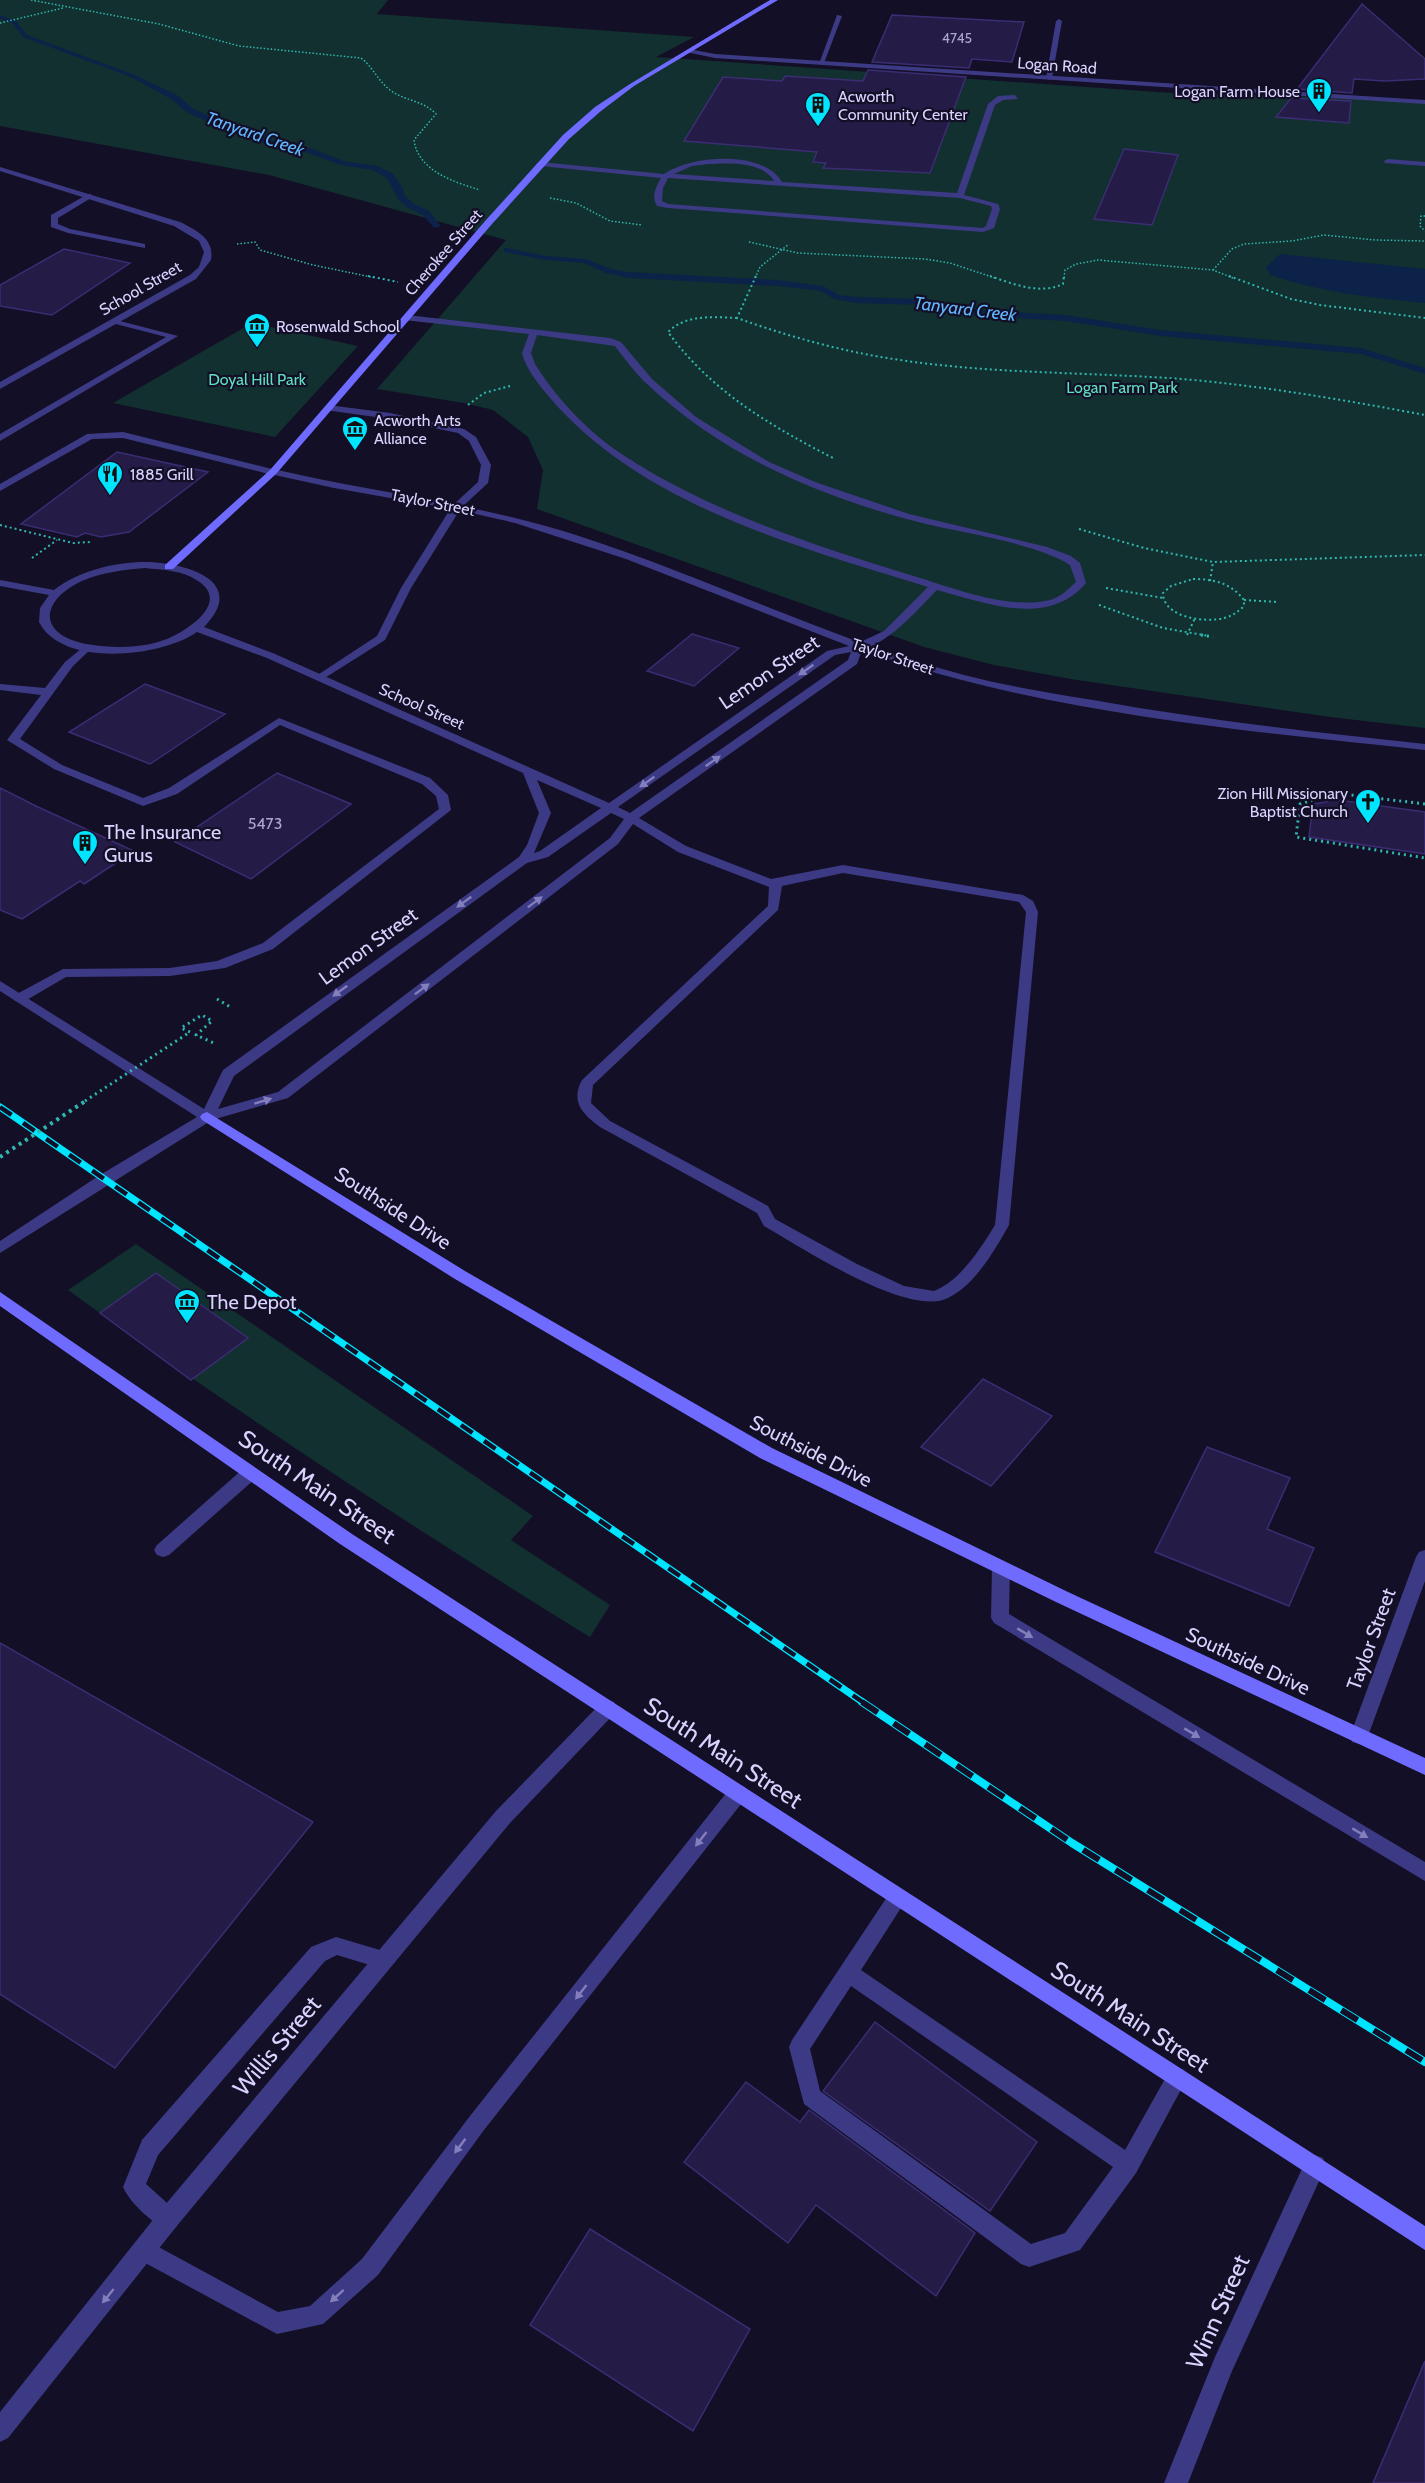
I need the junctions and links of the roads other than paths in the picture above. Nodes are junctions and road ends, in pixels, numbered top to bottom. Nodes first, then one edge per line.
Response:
1 (776, 0) edge
2 (839, 16) dead end
3 (1059, 21) dead end
4 (688, 51) junction
5 (821, 63) junction
6 (1049, 78) junction
7 (1015, 97) dead end
8 (1425, 102) edge
9 (1388, 161) dead end
10 (540, 164) junction
11 (1425, 164) edge
12 (0, 169) edge
13 (666, 176) junction
14 (780, 184) junction
15 (88, 196) junction
16 (960, 196) junction
17 (142, 246) dead end
18 (407, 318) junction
19 (115, 321) junction
20 (535, 332) junction
21 (0, 386) edge
22 (328, 408) junction
23 (0, 438) edge
24 (273, 472) junction
25 (0, 488) edge
26 (457, 506) junction
27 (169, 567) junction
28 (0, 583) edge
29 (934, 586) junction
30 (55, 593) junction
31 (197, 628) junction
32 (858, 646) junction
33 (87, 647) junction
34 (320, 678) junction
35 (0, 687) edge
36 (49, 692) junction
37 (1425, 747) edge
38 (528, 772) junction
39 (610, 808) junction
40 (631, 818) junction
41 (523, 860) junction
42 (776, 883) junction
43 (0, 985) edge
44 (20, 998) junction
45 (207, 1118) junction
46 (0, 1248) edge
47 (0, 1299) edge
48 (250, 1473) junction
49 (163, 1550) dead end
50 (1425, 1557) edge
51 (1001, 1568) junction
52 (608, 1708) junction
53 (1359, 1736) junction
54 (1425, 1767) edge
55 (738, 1793) junction
56 (1425, 1872) edge
57 (898, 1898) junction
58 (384, 1960) junction
59 (849, 1973) junction
60 (1177, 2077) junction
61 (1128, 2165) junction
62 (1315, 2166) junction
63 (168, 2219) junction
64 (1425, 2239) edge
65 (144, 2250) junction
66 (0, 2430) edge
67 (1176, 2483) edge

1 - 4 street, Cherokee Street
2 - 5 street
3 - 6 street
4 - 5 street, Logan Road
4 - 10 street, Cherokee Street
5 - 6 street, Logan Road
6 - 8 street, Logan Road
7 - 16 street
9 - 11 street
10 - 13 street
10 - 18 street, Cherokee Street
12 - 15 street, School Street
13 - 14 street
13 - 14 street
13 - 16 street
14 - 16 street
15 - 17 street
15 - 19 street, School Street
18 - 20 street
18 - 22 street, Cherokee Street
19 - 21 street, School Street
19 - 23 street
20 - 29 street
20 - 29 street
22 - 24 street, Cherokee Street
22 - 26 street
24 - 25 street, Taylor Street
24 - 26 street, Taylor Street
24 - 27 street, Cherokee Street
26 - 32 street, Taylor Street
26 - 34 street
27 - 30 street
27 - 31 street
28 - 30 street
29 - 32 street
30 - 33 street
31 - 33 street
31 - 34 street, School Street
32 - 37 street, Taylor Street
32 -> 39 street, Lemon Street
40 -> 32 street, Lemon Street
33 - 36 street
34 - 38 street, School Street
35 - 36 street
36 - 44 street
38 - 39 street, School Street
38 - 41 street
39 - 40 street, School Street
39 - 41 street, Lemon Street
40 - 42 street, School Street
45 -> 40 street, Lemon Street
41 -> 45 street, Lemon Street
42 - 42 street
43 - 44 street
44 - 45 street
45 - 46 street, Lemon Street
45 - 51 street, Southside Drive
47 - 48 street, South Main Street
48 - 49 street
48 - 52 street, South Main Street
50 - 53 street, Taylor Street
51 - 53 street, Southside Drive
51 -> 56 street
52 - 55 street, South Main Street
52 - 58 street, Willis Street
53 - 54 street, Southside Drive
55 - 57 street, South Main Street
55 -> 65 street
57 - 59 street
57 - 60 street, South Main Street
58 - 63 street, Willis Street
58 - 63 street
59 - 61 street
59 - 61 street
60 - 61 street
60 - 62 street, South Main Street
62 - 64 street, South Main Street
62 - 67 street, Winn Street
63 - 65 street, Willis Street
65 -> 66 street, Willis Street

